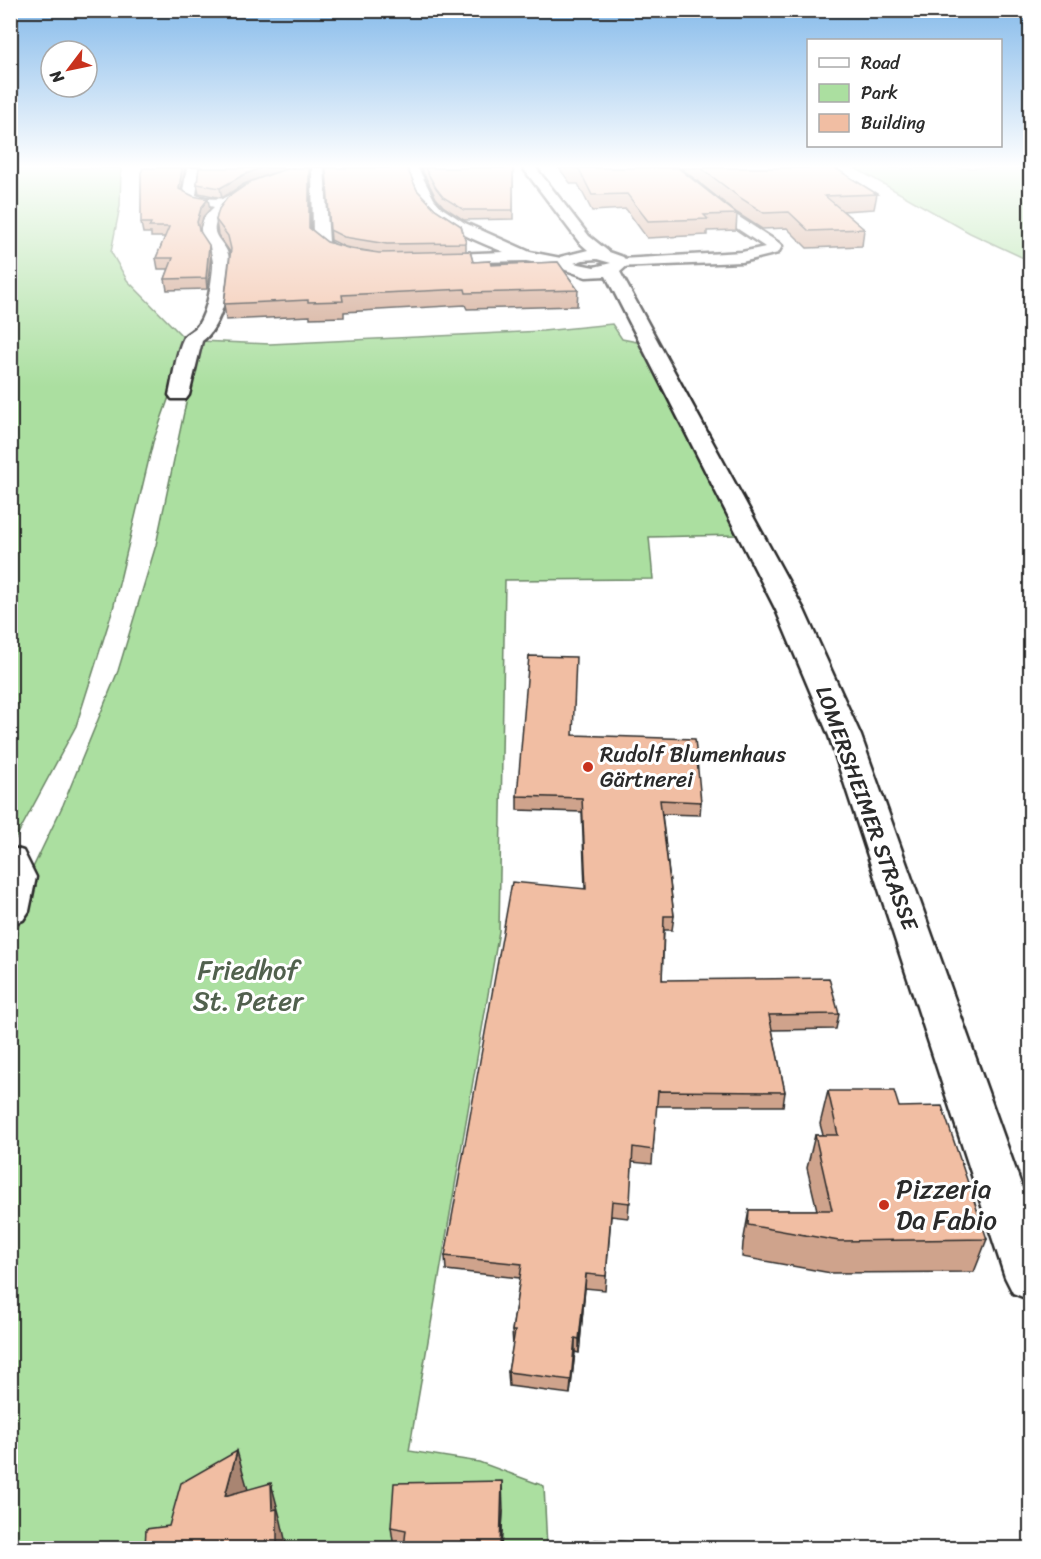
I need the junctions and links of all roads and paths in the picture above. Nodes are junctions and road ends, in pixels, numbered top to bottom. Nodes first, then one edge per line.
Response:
1 (211, 241) edge
2 (321, 241) edge
3 (494, 241) edge
4 (579, 241) edge
5 (766, 241) edge
6 (583, 247) junction
7 (526, 256) junction
8 (371, 261) edge
9 (410, 261) edge
10 (565, 262) junction
11 (614, 262) junction
12 (588, 271) junction
13 (623, 294) junction
14 (179, 395) dead end
15 (10, 859) edge
16 (10, 911) edge
17 (1030, 1277) edge

1 - 14 street
2 - 8 street
3 - 7 street
4 - 6 street
5 - 11 street
6 - 10 street
6 - 11 street
7 - 9 street
7 - 10 street
10 - 12 street
11 - 12 street
11 - 13 street, LOMERSHEIMER STRASSE
12 - 13 street, LOMERSHEIMER STRASSE
13 - 17 street, LOMERSHEIMER STRASSE
15 - 16 street

